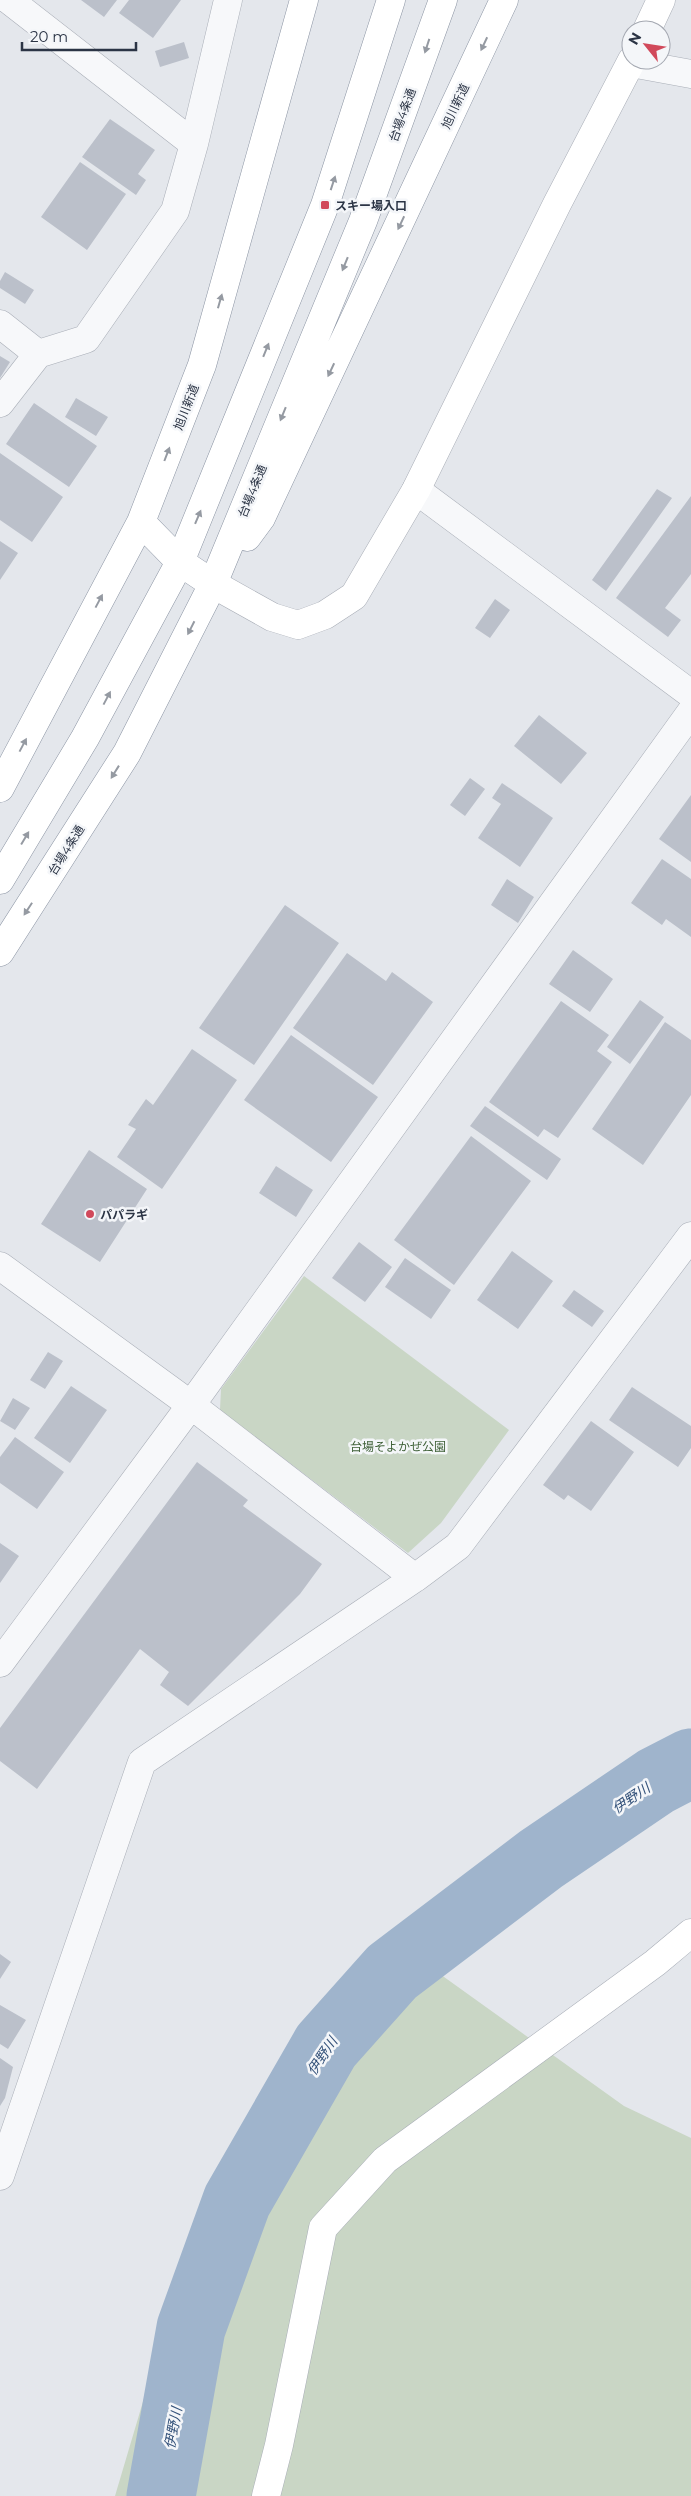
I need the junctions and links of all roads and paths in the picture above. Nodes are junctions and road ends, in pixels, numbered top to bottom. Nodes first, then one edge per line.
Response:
1 (9, 0) edge
2 (228, 0) edge
3 (304, 0) edge
4 (391, 0) edge
5 (443, 0) edge
6 (504, 0) edge
7 (661, 0) edge
8 (652, 20) edge
9 (628, 70) edge
10 (671, 70) edge
11 (691, 74) edge
12 (194, 144) junction
13 (0, 324) edge
14 (38, 354) junction
15 (0, 404) edge
16 (416, 490) junction
17 (141, 522) junction
18 (180, 562) junction
19 (213, 584) junction
20 (691, 694) edge
21 (691, 712) edge
22 (0, 788) edge
23 (0, 880) edge
24 (0, 952) edge
25 (691, 1236) edge
26 (0, 1266) edge
27 (190, 1405) junction
28 (415, 1578) junction
29 (0, 1663) edge
30 (691, 1933) edge
31 (0, 2176) edge
32 (266, 2496) edge

1 - 12 street
2 - 12 street
17 -> 3 main road, 旭川新道
18 -> 4 main road
5 -> 19 main road, 台場4条通
6 -> 19 main road, 旭川新道
7 - 8 main road
9 - 16 main road
10 - 11 street
12 - 14 street
13 - 14 street
14 - 15 street
16 - 19 main road
16 - 20 street
17 - 18 main road
22 -> 17 main road, 旭川新道
18 - 19 main road
23 -> 18 main road
19 -> 24 main road, 台場4条通
21 - 27 street
25 - 28 street
26 - 27 street
27 - 28 street
27 - 29 street
28 - 31 street
30 - 32 main road

